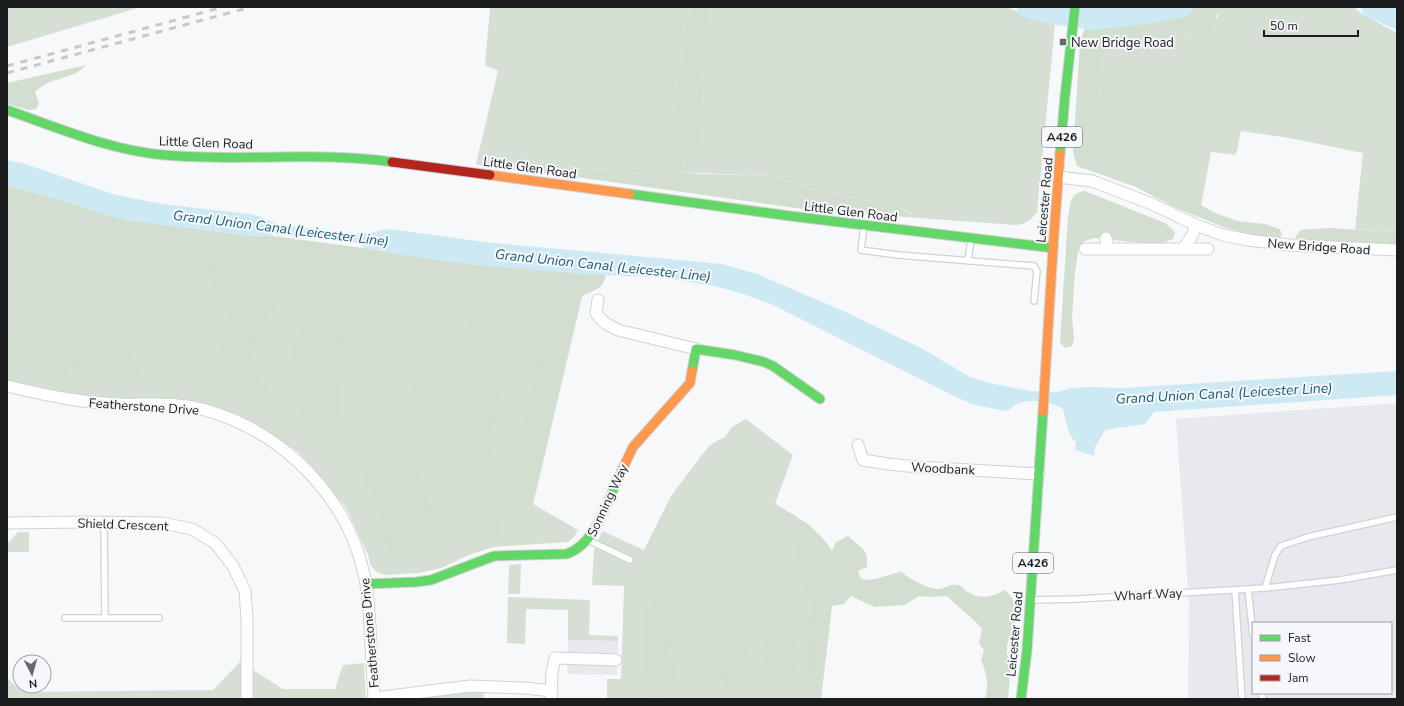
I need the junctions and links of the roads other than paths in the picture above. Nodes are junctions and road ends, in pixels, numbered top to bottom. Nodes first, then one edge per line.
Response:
1 (1075, 7) edge
2 (7, 110) edge
3 (1058, 177) junction
4 (864, 225) junction
5 (1196, 225) junction
6 (971, 238) junction
7 (1053, 248) junction
8 (1085, 249) dead end
9 (1183, 249) junction
10 (1208, 249) dead end
11 (1397, 250) edge
12 (968, 261) junction
13 (598, 300) dead end
14 (1034, 301) dead end
15 (696, 349) junction
16 (7, 386) edge
17 (820, 399) dead end
18 (858, 445) dead end
19 (1040, 474) junction
20 (1397, 517) edge
21 (104, 522) junction
22 (7, 523) edge
23 (588, 540) junction
24 (630, 560) dead end
25 (1397, 570) edge
26 (366, 584) junction
27 (1265, 588) junction
28 (1248, 589) junction
29 (1236, 590) junction
30 (1031, 600) junction
31 (65, 618) dead end
32 (105, 618) junction
33 (159, 618) dead end
34 (1252, 626) edge
35 (616, 660) dead end
36 (552, 695) edge
37 (374, 698) edge
38 (247, 699) edge
39 (1020, 699) edge
40 (1242, 699) edge

1 - 3 main road, Leicester Road / A426
2 - 4 main road, Little Glen Road
3 - 5 street, New Bridge Road
3 - 7 main road, Leicester Road / A426
4 - 6 main road, Little Glen Road
4 - 12 lane
5 - 9 street
5 - 11 street, New Bridge Road
6 - 7 main road, Little Glen Road
6 - 12 lane
7 - 19 main road, Leicester Road / A426
8 - 9 street
9 - 10 street
12 - 14 lane
13 - 15 street
15 - 17 main road
15 - 23 main road, Sonning Way
16 - 26 street, Featherstone Drive
18 - 19 street, Woodbank
19 - 30 main road, Leicester Road / A426
20 - 27 lane
21 - 22 street, Shield Crescent
21 - 32 lane
21 - 38 street, Shield Crescent
23 - 24 lane
23 - 26 main road, Sonning Way
25 - 27 lane, Wharf Way
26 - 37 street, Featherstone Drive
27 - 28 lane, Wharf Way
28 - 29 lane, Wharf Way
28 - 34 lane
29 - 30 lane, Wharf Way
29 - 40 lane
30 - 39 main road, Leicester Road / A426
31 - 32 lane
32 - 33 lane
35 - 36 street
36 - 37 street

